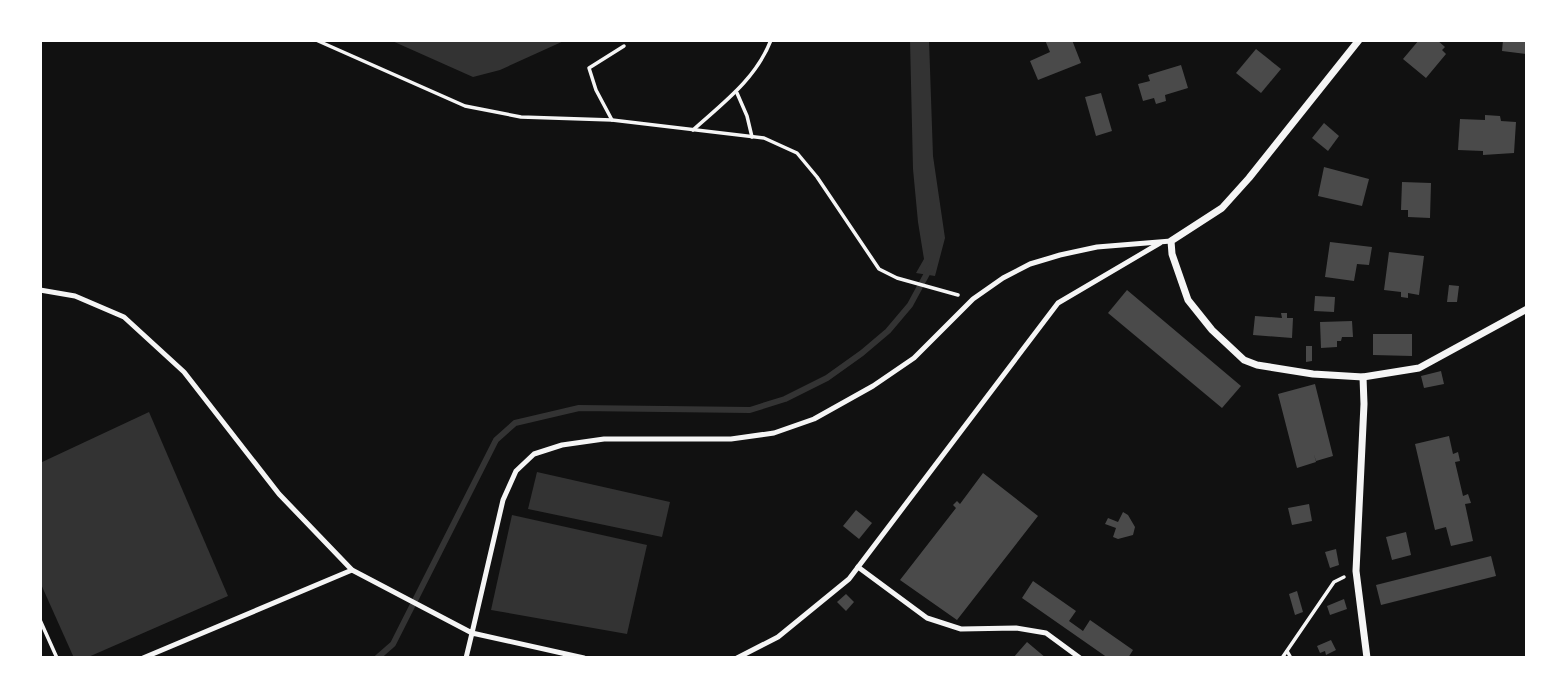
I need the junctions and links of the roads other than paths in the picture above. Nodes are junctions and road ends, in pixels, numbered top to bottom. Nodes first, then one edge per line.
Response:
1 (1359, 40) edge
2 (1167, 242) junction
3 (40, 290) edge
4 (1527, 309) edge
5 (1363, 377) junction
6 (858, 566) junction
7 (352, 570) junction
8 (471, 634) junction
9 (144, 658) edge
10 (466, 658) edge
11 (584, 658) edge
12 (737, 658) edge
13 (1080, 658) edge
14 (1367, 658) edge

1 - 2 street
2 - 5 street
2 - 6 lane
2 - 8 lane
3 - 7 lane
4 - 5 street
5 - 14 street
6 - 12 lane
6 - 13 lane
7 - 8 lane
7 - 9 lane
8 - 10 lane
8 - 11 lane

